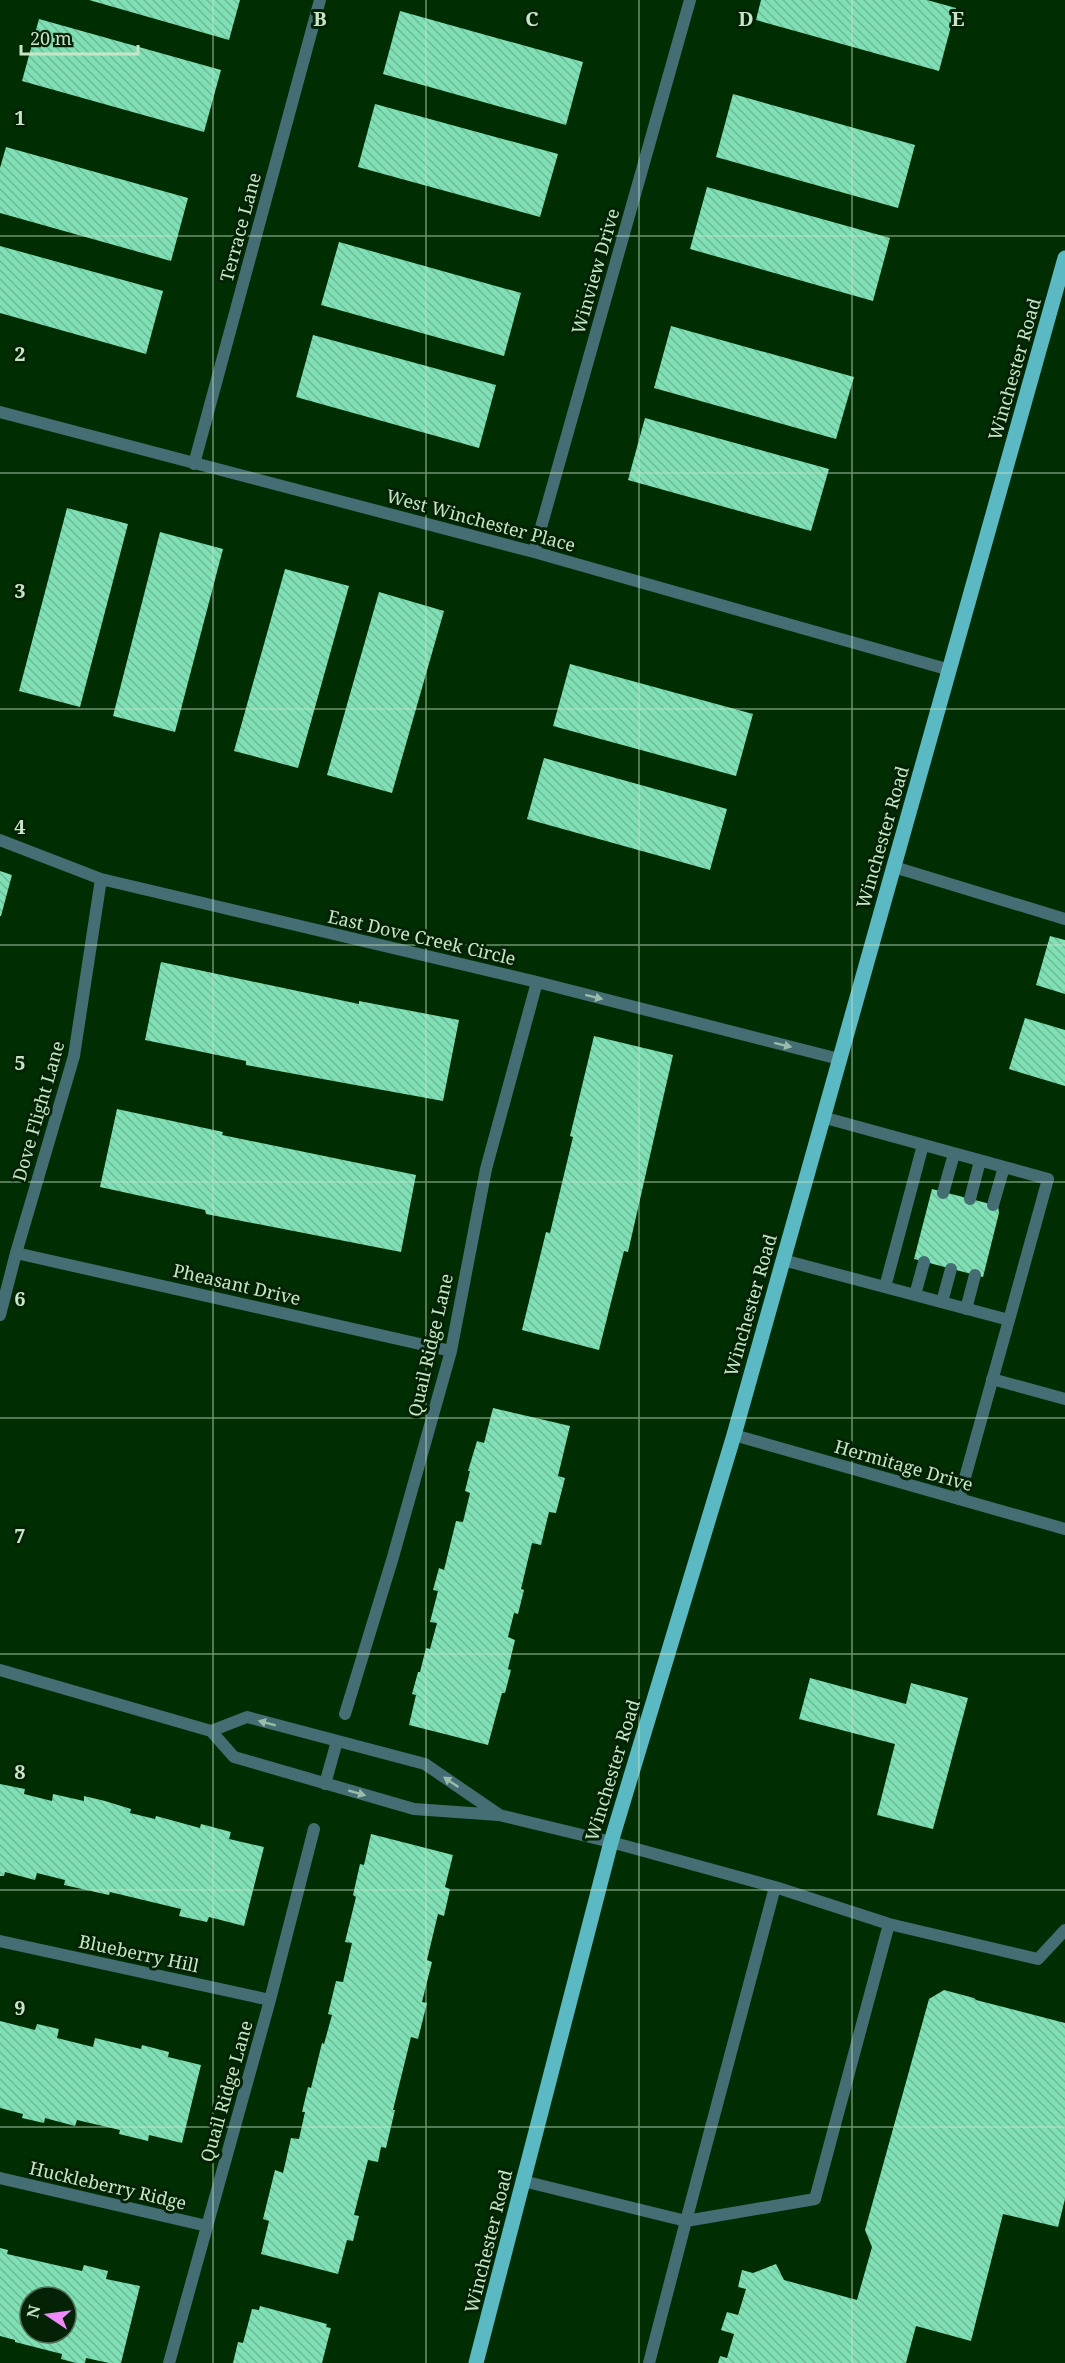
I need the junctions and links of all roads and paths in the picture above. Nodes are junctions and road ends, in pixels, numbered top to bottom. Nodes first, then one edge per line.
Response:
1 (320, 0) edge
2 (690, 0) edge
3 (1065, 258) edge
4 (0, 412) edge
5 (194, 464) junction
6 (534, 552) junction
7 (950, 670) junction
8 (0, 840) edge
9 (894, 867) junction
10 (101, 879) junction
11 (1065, 919) edge
12 (537, 982) junction
13 (839, 1059) junction
14 (822, 1117) junction
15 (923, 1145) junction
16 (954, 1154) junction
17 (980, 1161) junction
18 (1004, 1167) junction
19 (943, 1193) dead end
20 (970, 1199) dead end
21 (993, 1205) dead end
22 (16, 1253) junction
23 (783, 1260) junction
24 (924, 1262) dead end
25 (951, 1269) dead end
26 (975, 1275) dead end
27 (885, 1287) junction
28 (915, 1295) junction
29 (942, 1302) junction
30 (966, 1309) junction
31 (0, 1315) edge
32 (1009, 1320) junction
33 (451, 1351) junction
34 (992, 1379) junction
35 (1065, 1399) edge
36 (734, 1435) junction
37 (959, 1499) junction
38 (1065, 1529) edge
39 (0, 1670) edge
40 (345, 1714) dead end
41 (211, 1731) junction
42 (337, 1741) junction
43 (325, 1784) junction
44 (499, 1815) junction
45 (314, 1829) dead end
46 (611, 1842) junction
47 (775, 1887) junction
48 (889, 1924) junction
49 (1065, 1930) edge
50 (0, 1941) edge
51 (270, 2000) junction
52 (0, 2178) edge
53 (523, 2181) junction
54 (686, 2221) junction
55 (207, 2226) junction
56 (169, 2363) edge
57 (476, 2363) edge
58 (649, 2363) edge

1 - 5 street, Terrace Lane
2 - 6 street, Winview Drive
3 - 7 main road, Winchester Road
4 - 5 street, West Winchester Place
5 - 6 street, West Winchester Place
6 - 7 street, West Winchester Place
7 - 9 main road, Winchester Road
8 - 10 street, East Dove Creek Circle
9 - 11 street
9 - 13 main road, Winchester Road
10 - 12 street, East Dove Creek Circle
10 - 22 street, Dove Flight Lane
12 -> 13 street, East Dove Creek Circle
12 - 33 street, Quail Ridge Lane
13 - 14 main road, Winchester Road
14 - 15 street
14 - 23 main road, Winchester Road
15 - 16 street
15 - 27 street
16 - 17 street
16 - 19 street
17 - 18 street
17 - 20 street
18 - 21 street
18 - 32 street
22 - 31 street, Dove Flight Lane
22 - 33 street, Pheasant Drive
23 - 27 street
23 - 36 main road, Winchester Road
24 - 28 street
25 - 29 street
26 - 30 street
27 - 28 street
28 - 29 street
29 - 30 street
30 - 32 street
32 - 34 street
33 - 40 street, Quail Ridge Lane
34 - 35 street
34 - 37 street
36 - 37 street, Hermitage Drive
36 - 46 main road, Winchester Road
37 - 38 street, Hermitage Drive
39 - 41 street
42 -> 41 street
41 - 43 street
42 - 43 street
44 -> 42 street
43 -> 44 street
44 - 46 street
45 - 51 street, Quail Ridge Lane
46 - 47 street
46 - 53 main road, Winchester Road
47 - 48 street
47 - 54 street
48 - 49 street
48 - 54 street
50 - 51 street, Blueberry Hill
51 - 55 street, Quail Ridge Lane
52 - 55 street, Huckleberry Ridge
53 - 54 street
53 - 57 main road, Winchester Road
54 - 58 street
55 - 56 street, Quail Ridge Lane

